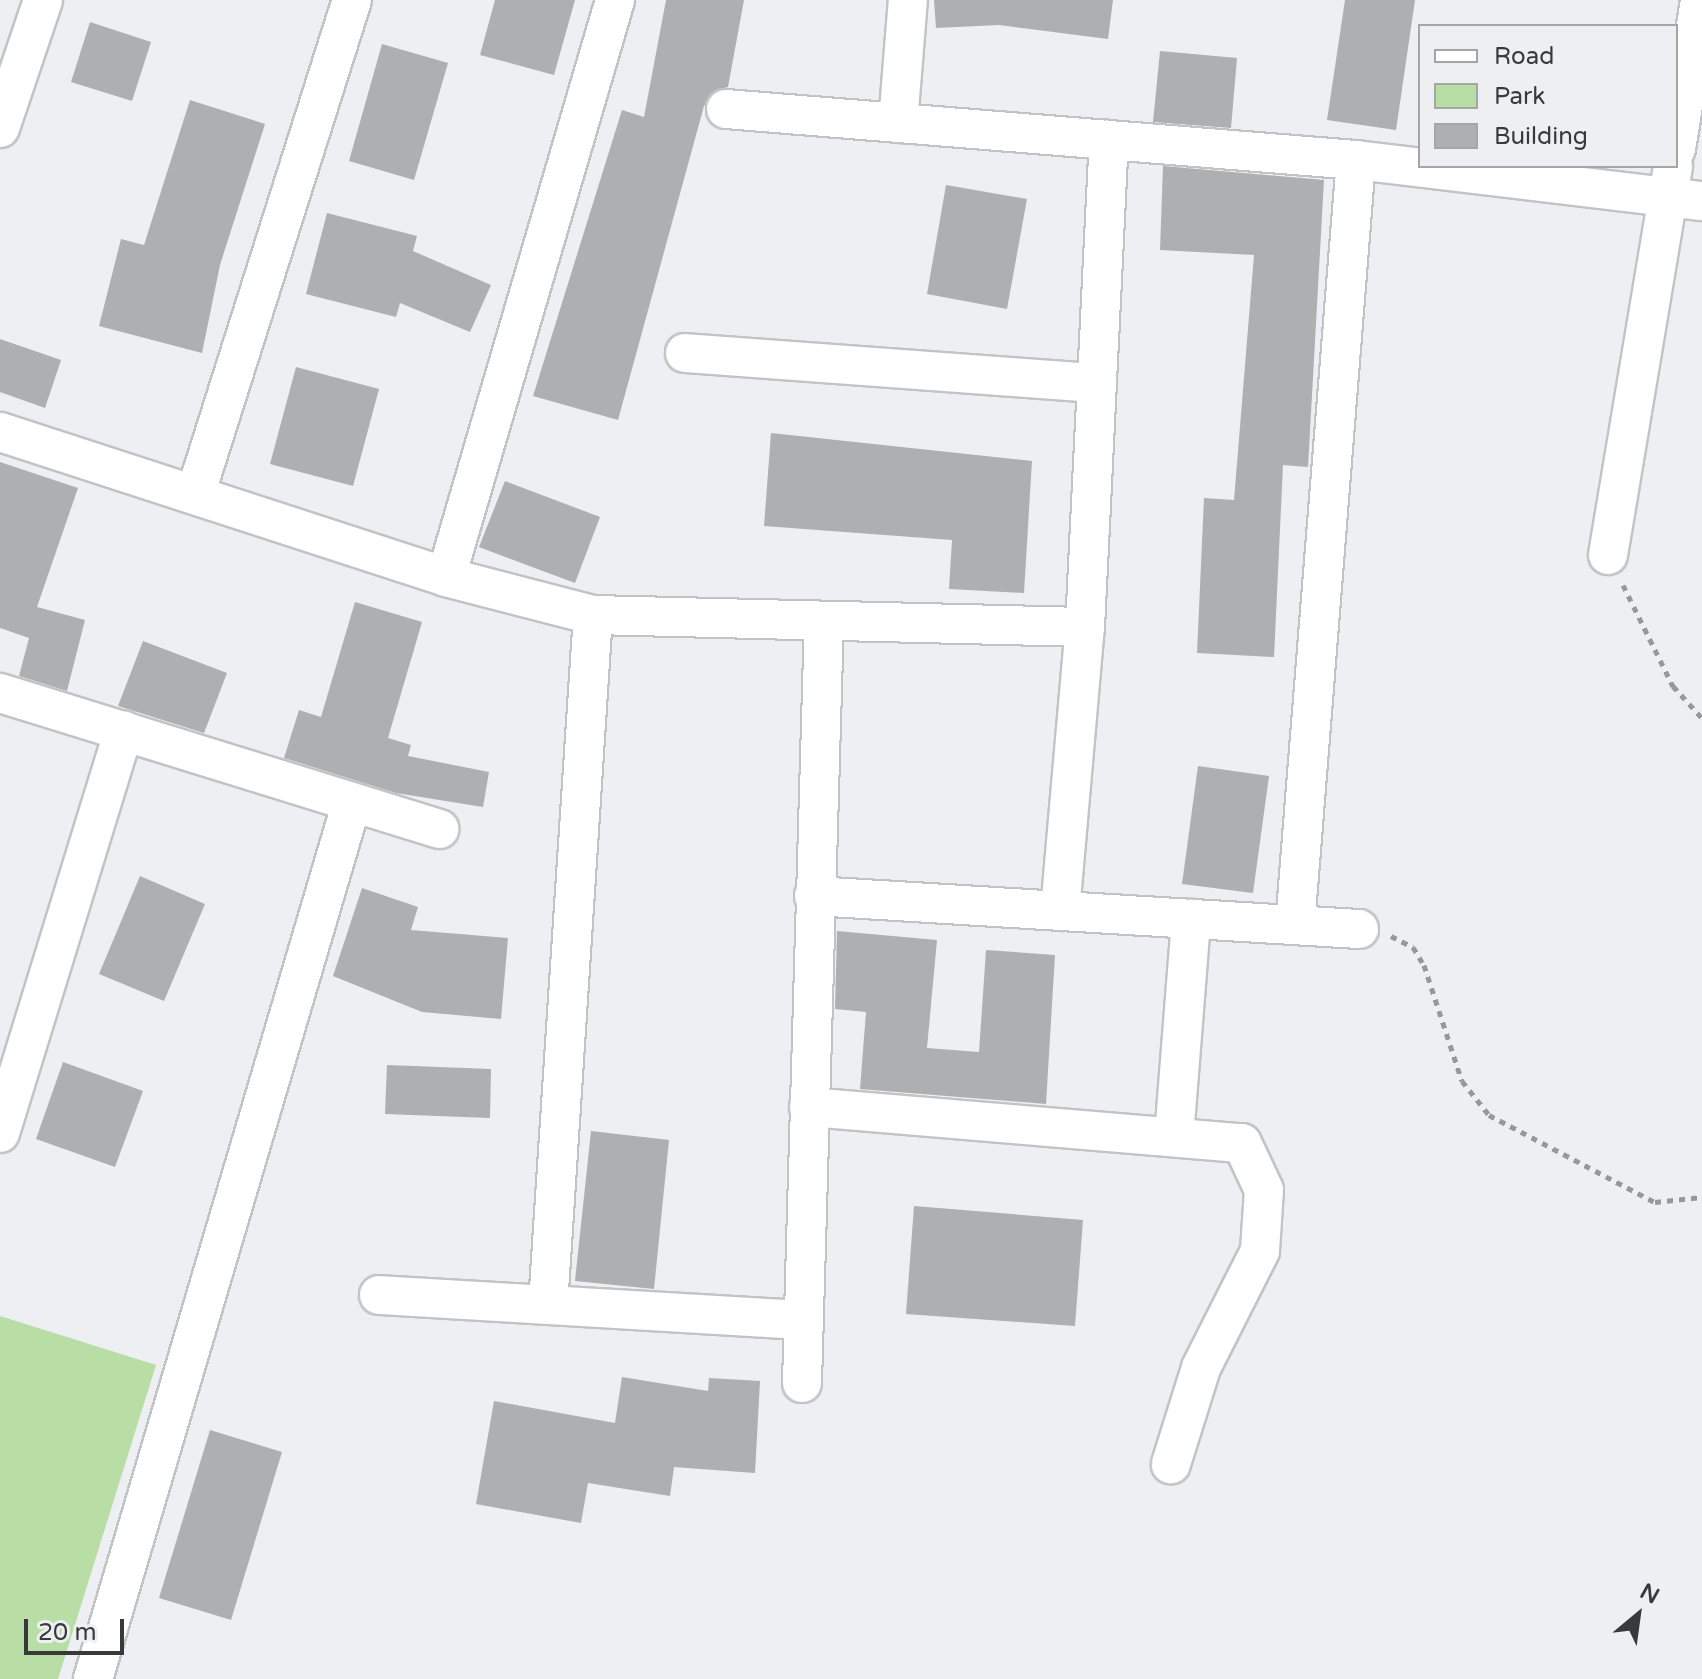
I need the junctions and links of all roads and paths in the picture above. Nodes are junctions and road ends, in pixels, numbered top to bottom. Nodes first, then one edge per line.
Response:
1 (43, 0) edge
2 (352, 0) edge
3 (615, 0) edge
4 (908, 0) edge
5 (1700, 0) edge
6 (726, 109) dead end
7 (898, 123) junction
8 (0, 128) edge
9 (1678, 137) edge
10 (1109, 140) junction
11 (1356, 160) junction
12 (1418, 165) edge
13 (1449, 168) edge
14 (1681, 188) edge
15 (685, 353) dead end
16 (1097, 383) junction
17 (0, 432) edge
18 (196, 492) junction
19 (1608, 555) joint
20 (446, 577) junction
21 (593, 615) junction
22 (824, 621) junction
23 (1085, 627) junction
24 (0, 693) edge
25 (1702, 718) edge
26 (124, 731) junction
27 (352, 802) junction
28 (439, 829) dead end
29 (814, 896) junction
30 (1060, 911) junction
31 (1191, 919) junction
32 (1295, 925) junction
33 (1359, 929) joint
34 (809, 1107) junction
35 (0, 1133) edge
36 (1174, 1137) junction
37 (1702, 1197) edge
38 (379, 1295) dead end
39 (548, 1305) junction
40 (803, 1320) junction
41 (802, 1383) dead end
42 (1171, 1464) dead end
43 (93, 1679) edge

1 - 8 street
2 - 18 street
3 - 20 street
4 - 7 street
5 - 9 street
6 - 7 street
7 - 10 street
10 - 11 street
10 - 16 street
11 - 12 street
11 - 32 street
13 - 14 street
14 - 19 street
15 - 16 street
16 - 23 street
17 - 18 street
18 - 20 street
19 - 25 path
20 - 21 street
21 - 22 street
21 - 39 street
22 - 23 street
22 - 29 street
23 - 30 street
24 - 26 street
26 - 27 street
26 - 35 street
27 - 28 street
27 - 43 street
29 - 30 street
29 - 34 street
30 - 31 street
31 - 32 street
31 - 36 street
32 - 33 street
33 - 37 path
34 - 36 street
34 - 40 street
36 - 42 street
38 - 39 street
39 - 40 street
40 - 41 street

